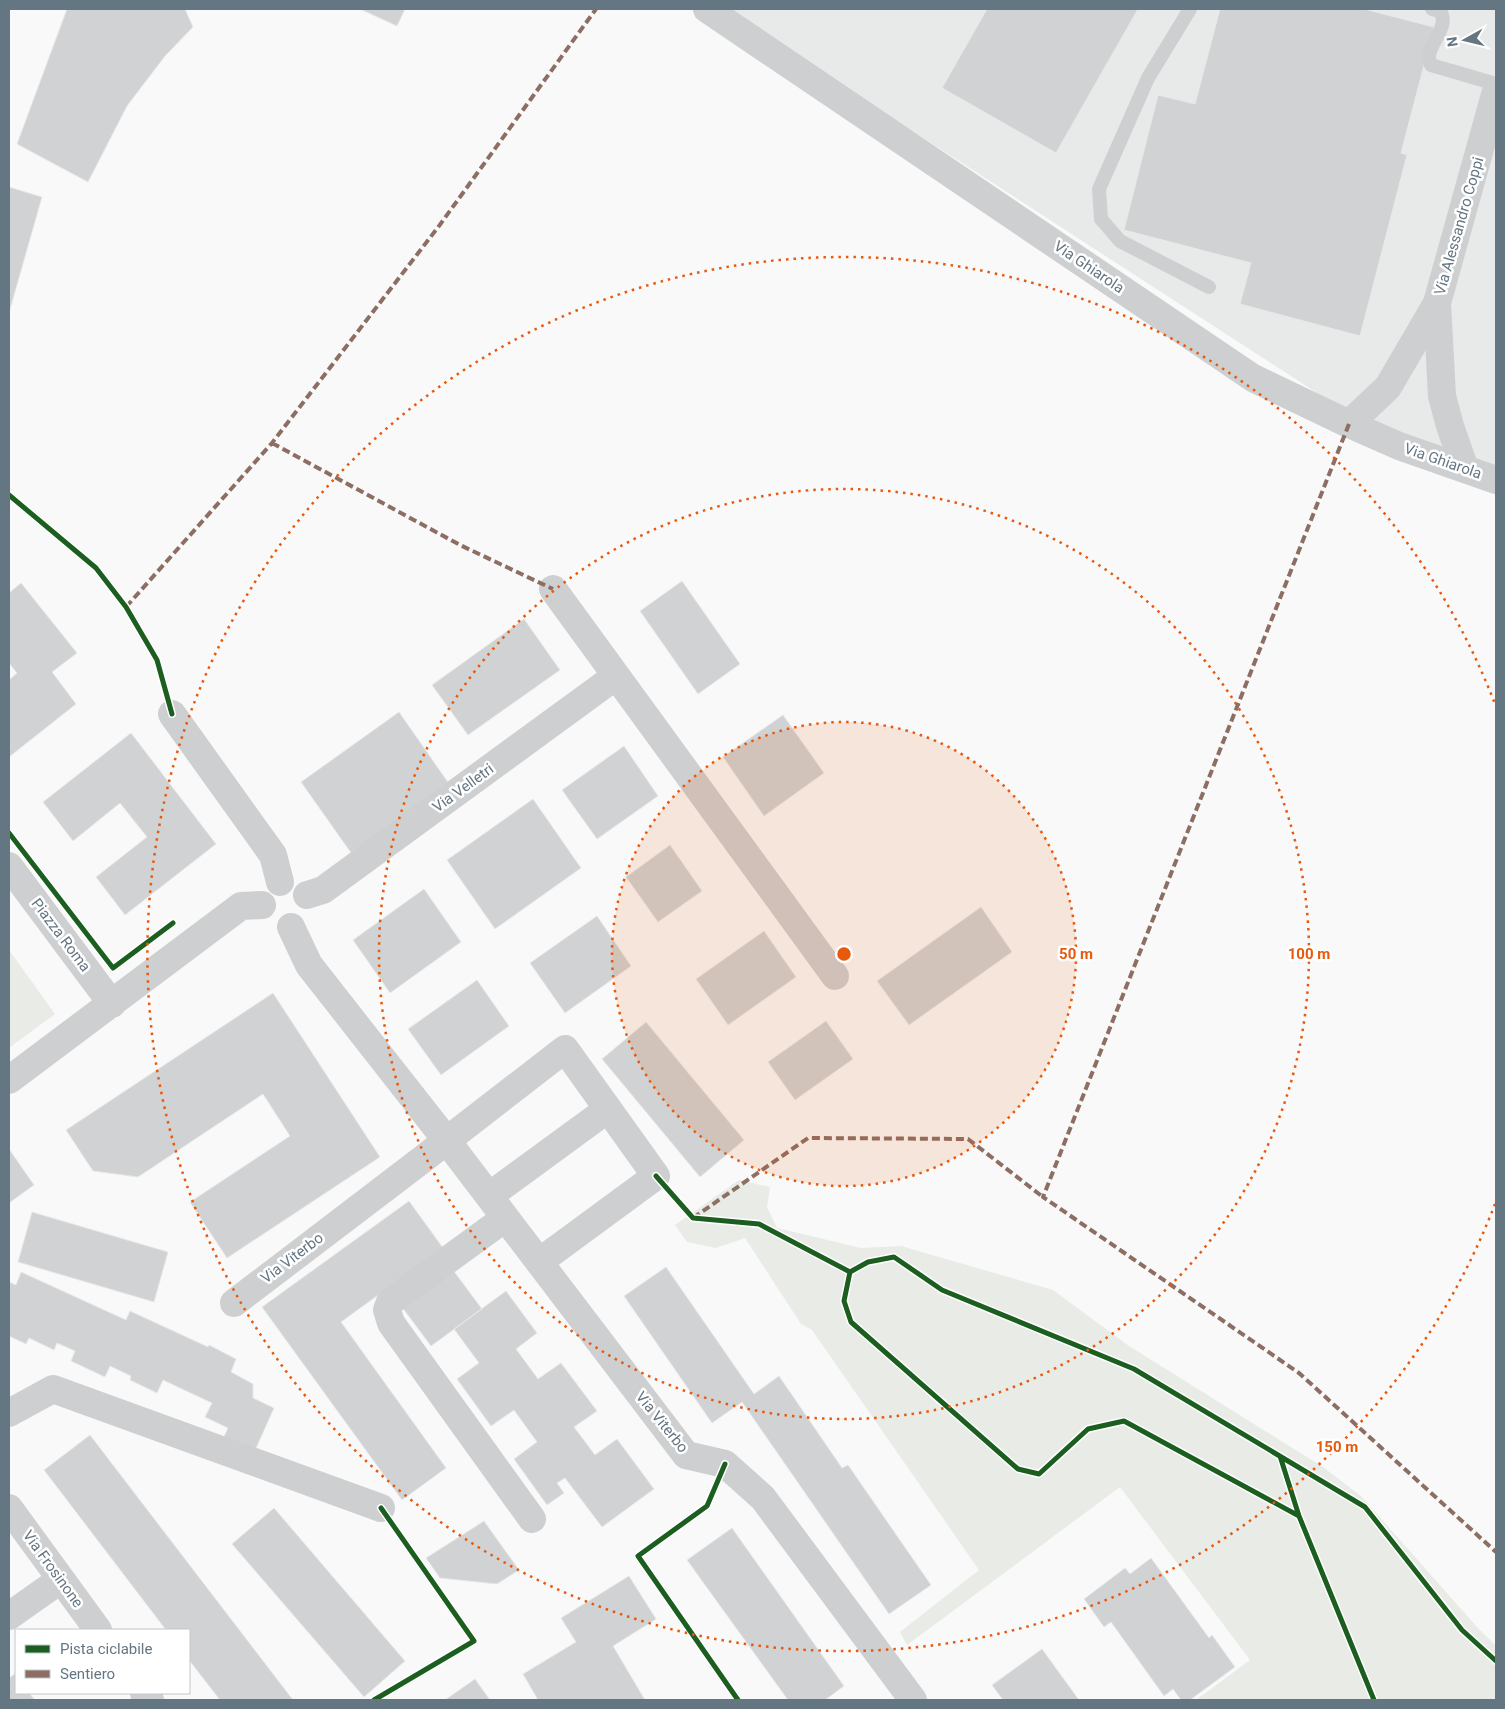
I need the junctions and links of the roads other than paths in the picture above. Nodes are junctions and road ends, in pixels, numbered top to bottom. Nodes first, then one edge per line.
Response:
1 (707, 9) edge
2 (1190, 9) edge
3 (1432, 9) edge
4 (1496, 84) edge
5 (1496, 92) edge
6 (1209, 287) dead end
7 (1437, 303) junction
8 (1349, 424) junction
9 (1465, 469) junction
10 (1496, 480) edge
11 (553, 589) dead end
12 (616, 676) junction
13 (172, 714) dead end
14 (9, 866) edge
15 (280, 882) junction
16 (307, 895) junction
17 (262, 905) junction
18 (291, 927) junction
19 (835, 976) dead end
20 (112, 1004) junction
21 (9, 1080) edge
22 (608, 1109) junction
23 (447, 1141) junction
24 (489, 1196) junction
25 (505, 1218) junction
26 (539, 1262) junction
27 (234, 1303) dead end
28 (9, 1413) edge
29 (9, 1508) edge
30 (381, 1508) dead end
31 (532, 1519) dead end
32 (60, 1580) junction
33 (9, 1616) edge
34 (97, 1629) edge
35 (914, 1700) edge

1 - 8 street, Via Ghiarola
2 - 6 lane
3 - 4 lane
5 - 7 street, Via Alessandro Coppi
7 - 8 street, Via Alessandro Coppi
7 - 9 street, Via Alessandro Coppi
8 - 9 street, Via Ghiarola
9 - 10 street, Via Ghiarola
11 - 12 street
12 - 16 street, Via Velletri
12 - 19 street
13 - 15 street
14 - 20 street, Piazza Roma
15 - 16 street
15 - 17 street
16 - 18 street
17 - 18 street
17 - 20 street
18 - 23 street, Via Viterbo
20 - 21 street
22 - 23 street
22 - 24 street
22 - 26 street
23 - 24 street, Via Viterbo
23 - 27 street, Via Viterbo
24 - 25 street, Via Viterbo
25 - 26 street, Via Viterbo
25 - 31 street
26 - 35 street, Via Viterbo
28 - 30 street
29 - 32 street, Via Frosinone
32 - 33 street
32 - 34 street, Via Frosinone

